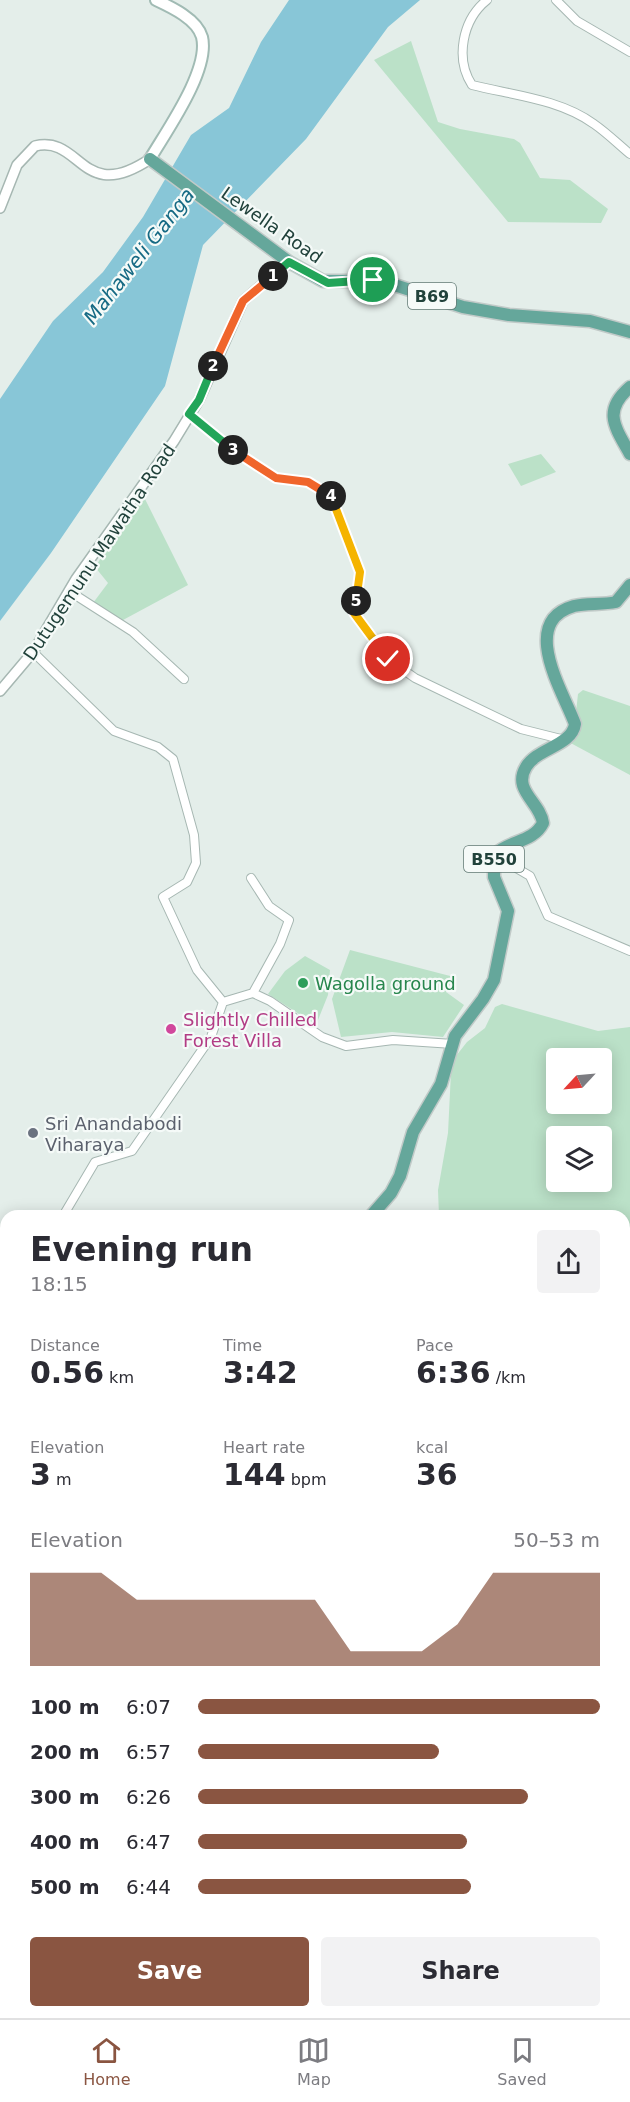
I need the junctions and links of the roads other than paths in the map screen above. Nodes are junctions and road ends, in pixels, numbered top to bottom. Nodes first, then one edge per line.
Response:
1 (156, 0) edge
2 (487, 0) edge
3 (556, 0) edge
4 (630, 52) edge
5 (630, 154) edge
6 (155, 162) junction
7 (0, 208) edge
8 (289, 262) junction
9 (630, 332) edge
10 (630, 387) edge
11 (189, 414) junction
12 (630, 454) edge
13 (630, 585) edge
14 (69, 591) junction
15 (33, 652) junction
16 (184, 679) dead end
17 (0, 691) edge
18 (565, 740) junction
19 (494, 855) junction
20 (251, 879) dead end
21 (630, 951) edge
22 (254, 993) junction
23 (223, 1002) junction
24 (453, 1044) junction
25 (67, 1210) edge
26 (376, 1210) edge
27 (0, 1937) edge
28 (0, 1964) edge

1 - 6 main road
2 - 5 street
3 - 4 street
6 - 7 street
6 - 8 main road, Lewella Road / B69
8 - 9 main road, Lewella Road / B69
8 - 11 street, Dutugemunu Mawatha Road
10 - 12 main road
11 - 14 street, Dutugemunu Mawatha Road
11 - 18 street
13 - 18 main road
14 - 15 street, Dutugemunu Mawatha Road
14 - 16 street
15 - 17 street, Dutugemunu Mawatha Road
15 - 23 street
18 - 19 main road, B550
19 - 21 street
19 - 24 main road, B550
20 - 22 street
22 - 23 street
22 - 24 street
23 - 25 street
24 - 26 main road, B550
27 - 28 main road

